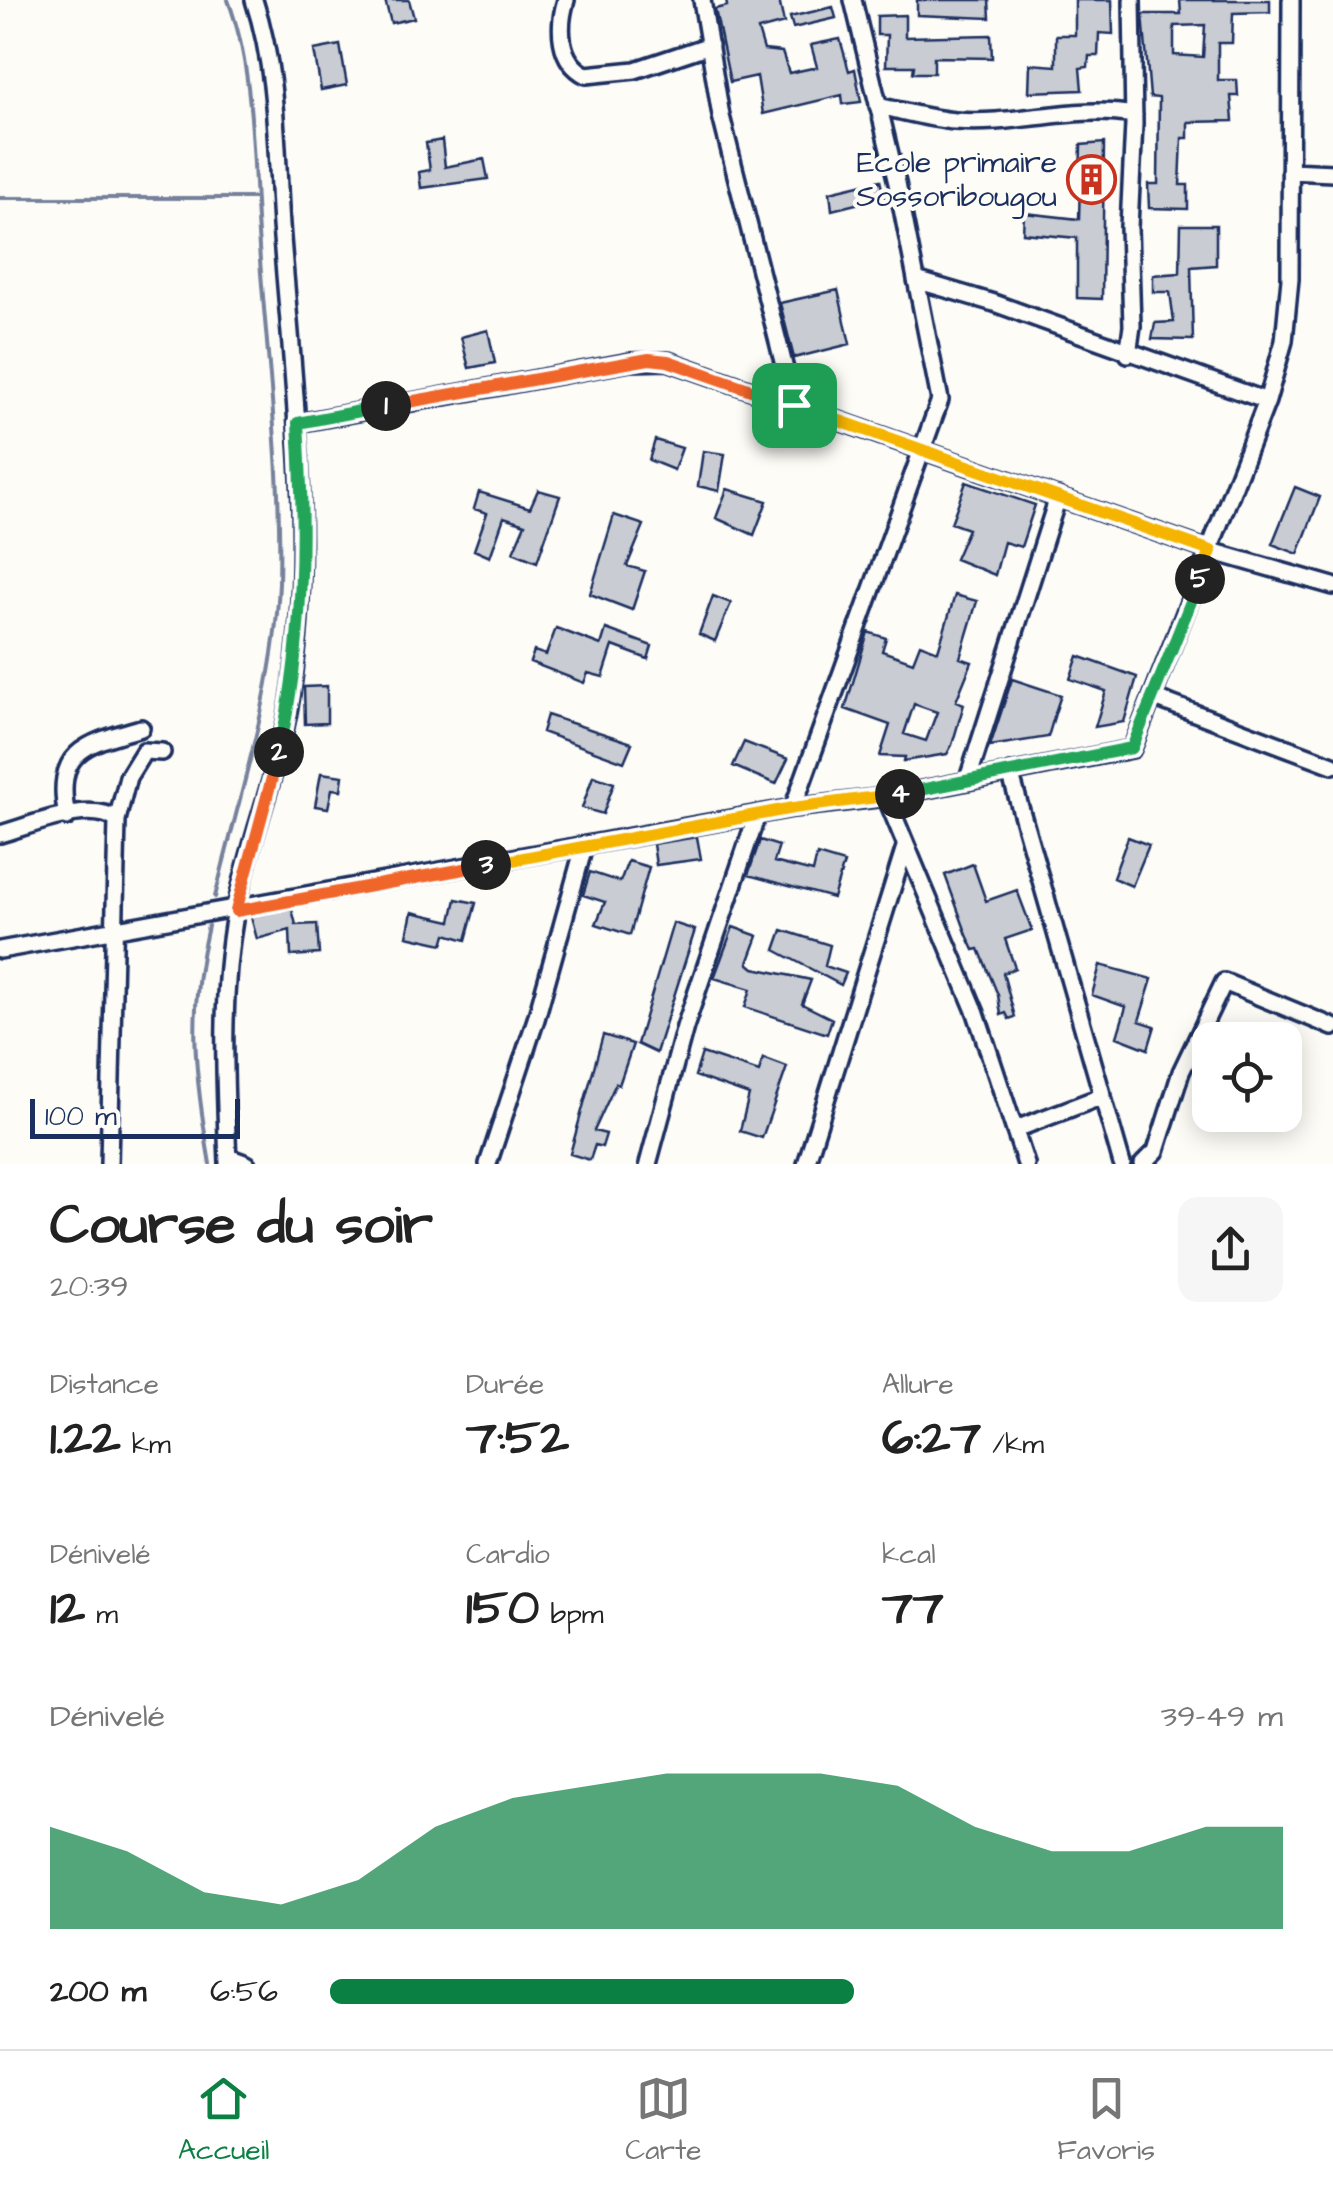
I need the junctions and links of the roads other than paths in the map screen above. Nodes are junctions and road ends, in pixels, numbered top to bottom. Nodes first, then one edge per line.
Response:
1 (254, 0) edge
2 (566, 0) edge
3 (702, 0) edge
4 (854, 0) edge
5 (1132, 0) edge
6 (1291, 0) edge
7 (710, 45) junction
8 (878, 106) junction
9 (1134, 115) junction
10 (1290, 171) junction
11 (1333, 172) edge
12 (916, 280) junction
13 (1128, 354) junction
14 (1267, 402) junction
15 (794, 405) junction
16 (298, 423) junction
17 (920, 450) junction
18 (1058, 497) junction
19 (1211, 551) junction
20 (1333, 586) edge
21 (1155, 698) junction
22 (141, 728) dead end
23 (162, 752) dead end
24 (1333, 765) edge
25 (1010, 772) junction
26 (968, 779) junction
27 (886, 797) junction
28 (793, 808) junction
29 (757, 815) junction
30 (67, 817) junction
31 (117, 820) junction
32 (0, 834) edge
33 (584, 847) junction
34 (905, 847) junction
35 (236, 911) junction
36 (114, 932) junction
37 (0, 950) edge
38 (1333, 1027) edge
39 (1103, 1096) junction
40 (1016, 1130) junction
41 (228, 1160) edge
42 (109, 1164) edge
43 (247, 1164) edge
44 (488, 1164) edge
45 (648, 1164) edge
46 (806, 1164) edge
47 (1026, 1164) edge
48 (1122, 1164) edge
49 (1144, 1164) edge

1 - 16 street
2 - 7 street
3 - 7 street
4 - 8 street
5 - 9 street
6 - 10 street
7 - 15 street
8 - 9 street
8 - 12 street
9 - 13 street
10 - 11 street
10 - 14 street
12 - 13 street
12 - 17 street
13 - 14 street
14 - 19 street
15 - 16 street
15 - 17 street
16 - 35 street
17 - 18 street
17 - 28 street
18 - 19 street
18 - 26 street
19 - 20 street
19 - 21 street
21 - 24 street
21 - 25 street
22 - 30 street
23 - 31 street
25 - 26 street
25 - 39 street
26 - 27 street
27 - 28 street
27 - 34 street
28 - 29 street
29 - 33 street
29 - 45 street
30 - 31 street
30 - 32 street
31 - 36 street
33 - 35 street
33 - 44 street
34 - 40 street
34 - 46 street
35 - 36 street
35 - 41 street
36 - 37 street
36 - 42 street
38 - 49 street
39 - 40 street
39 - 48 street
40 - 47 street
41 - 43 street

